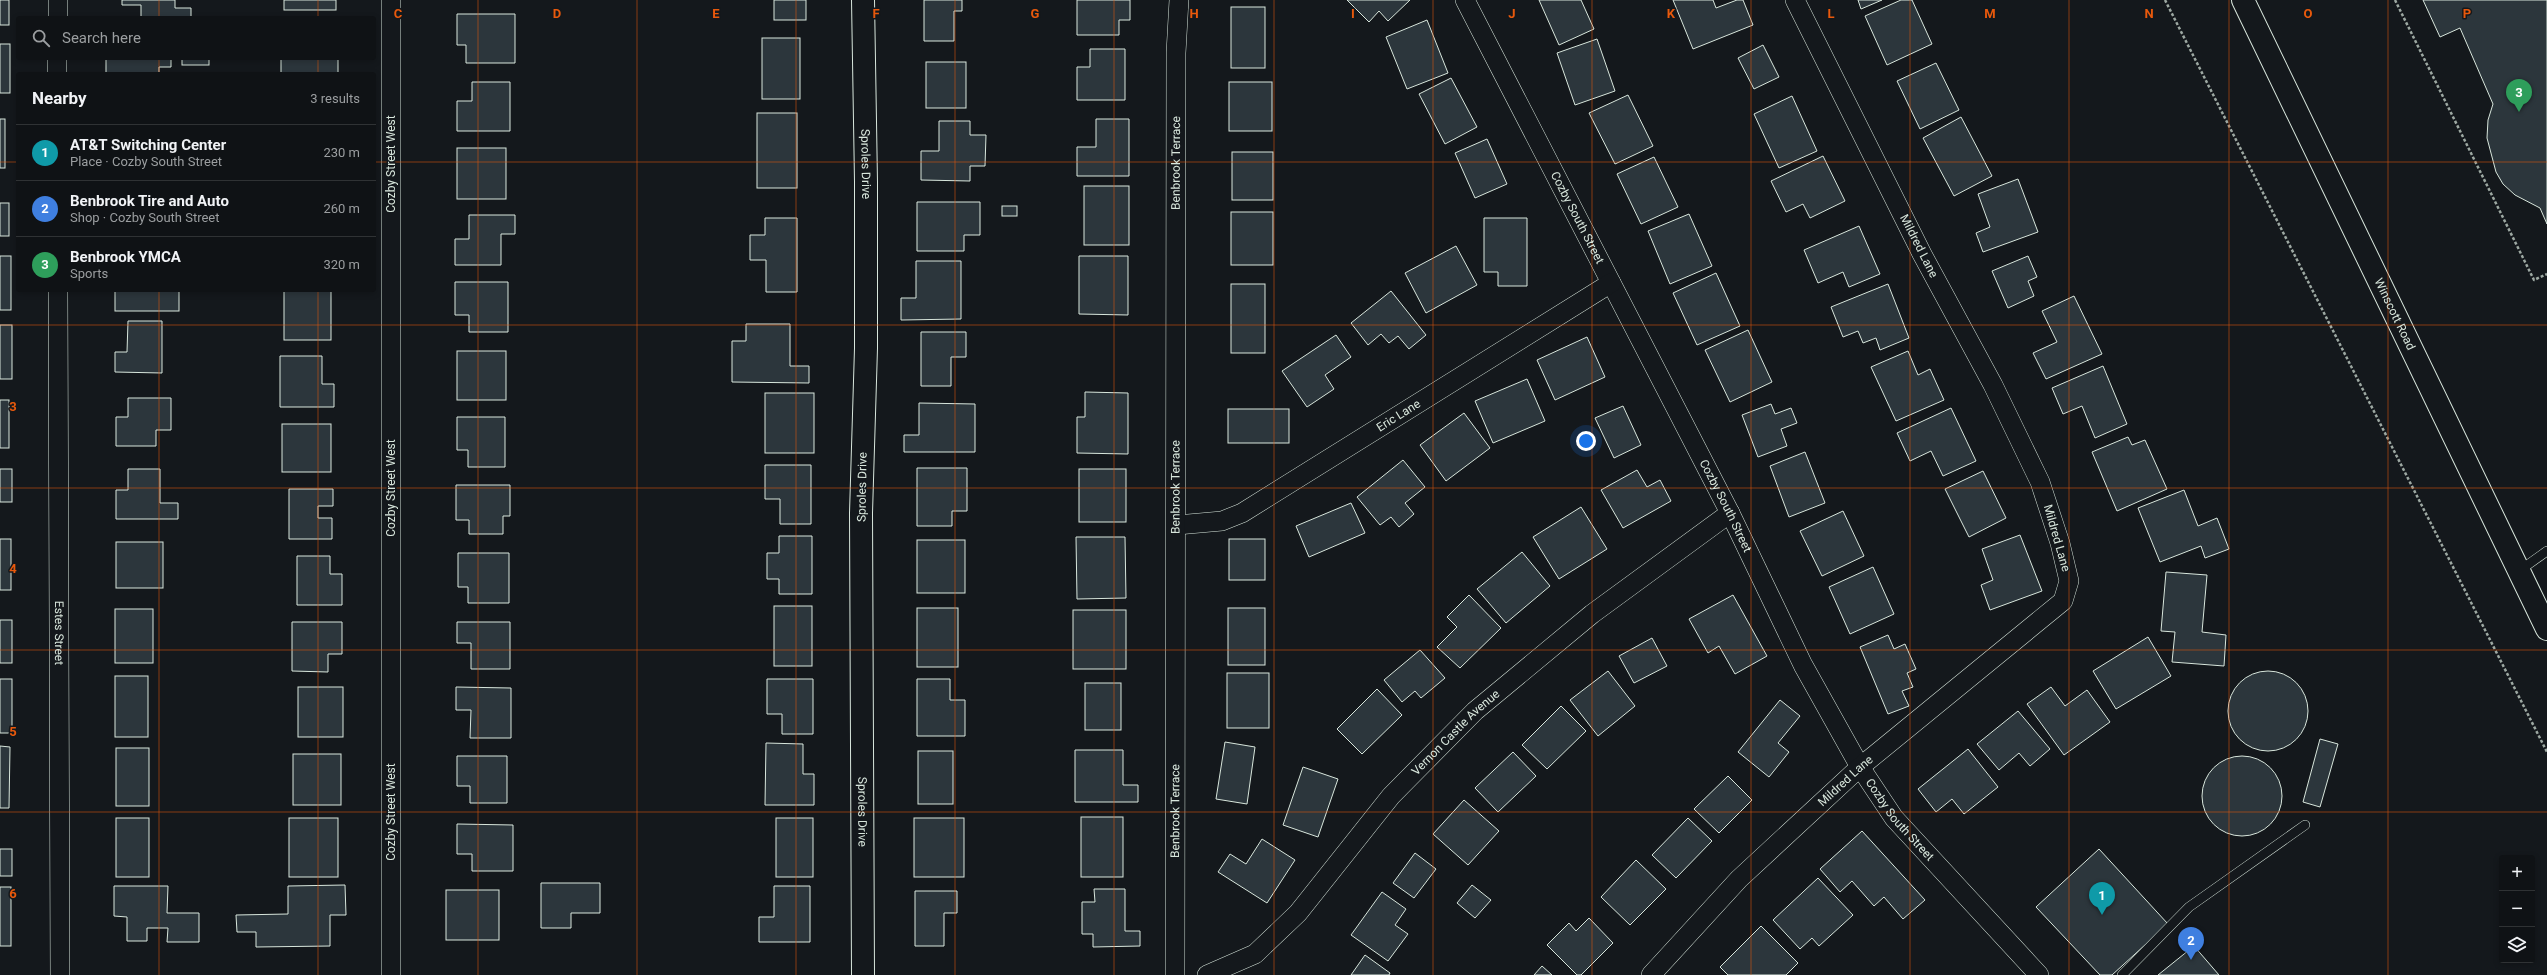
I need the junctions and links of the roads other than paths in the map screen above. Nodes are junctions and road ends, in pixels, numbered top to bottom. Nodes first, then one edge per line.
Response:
1 (58, 0) edge
2 (391, 0) edge
3 (863, 0) edge
4 (1179, 0) edge
5 (1465, 0) edge
6 (1795, 0) edge
7 (2243, 0) edge
8 (58, 16) edge
9 (57, 60) edge
10 (57, 72) edge
11 (1611, 283) junction
12 (58, 292) edge
13 (1730, 513) junction
14 (1177, 525) junction
15 (2547, 551) edge
16 (2518, 572) junction
17 (2547, 629) edge
18 (1860, 767) junction
19 (2305, 825) dead end
20 (60, 975) edge
21 (391, 975) edge
22 (863, 975) edge
23 (1175, 975) edge
24 (1208, 975) edge
25 (1651, 975) edge
26 (2039, 975) edge
27 (2122, 975) edge

1 - 8 street
2 - 21 street, Cozby Street West
3 - 22 street, Sproles Drive
4 - 14 street, Benbrook Terrace
5 - 11 street, Cozby South Street
6 - 18 street, Mildred Lane
7 - 16 street, Winscott Road
9 - 10 street
11 - 13 street, Cozby South Street
11 - 14 street, Eric Lane
12 - 20 street, Estes Street
13 - 18 street, Cozby South Street
13 - 24 street, Vernon Castle Avenue
14 - 23 street, Benbrook Terrace
15 - 16 lane
16 - 17 street, Winscott Road
18 - 25 street, Mildred Lane
18 - 26 street, Cozby South Street
19 - 27 lane

